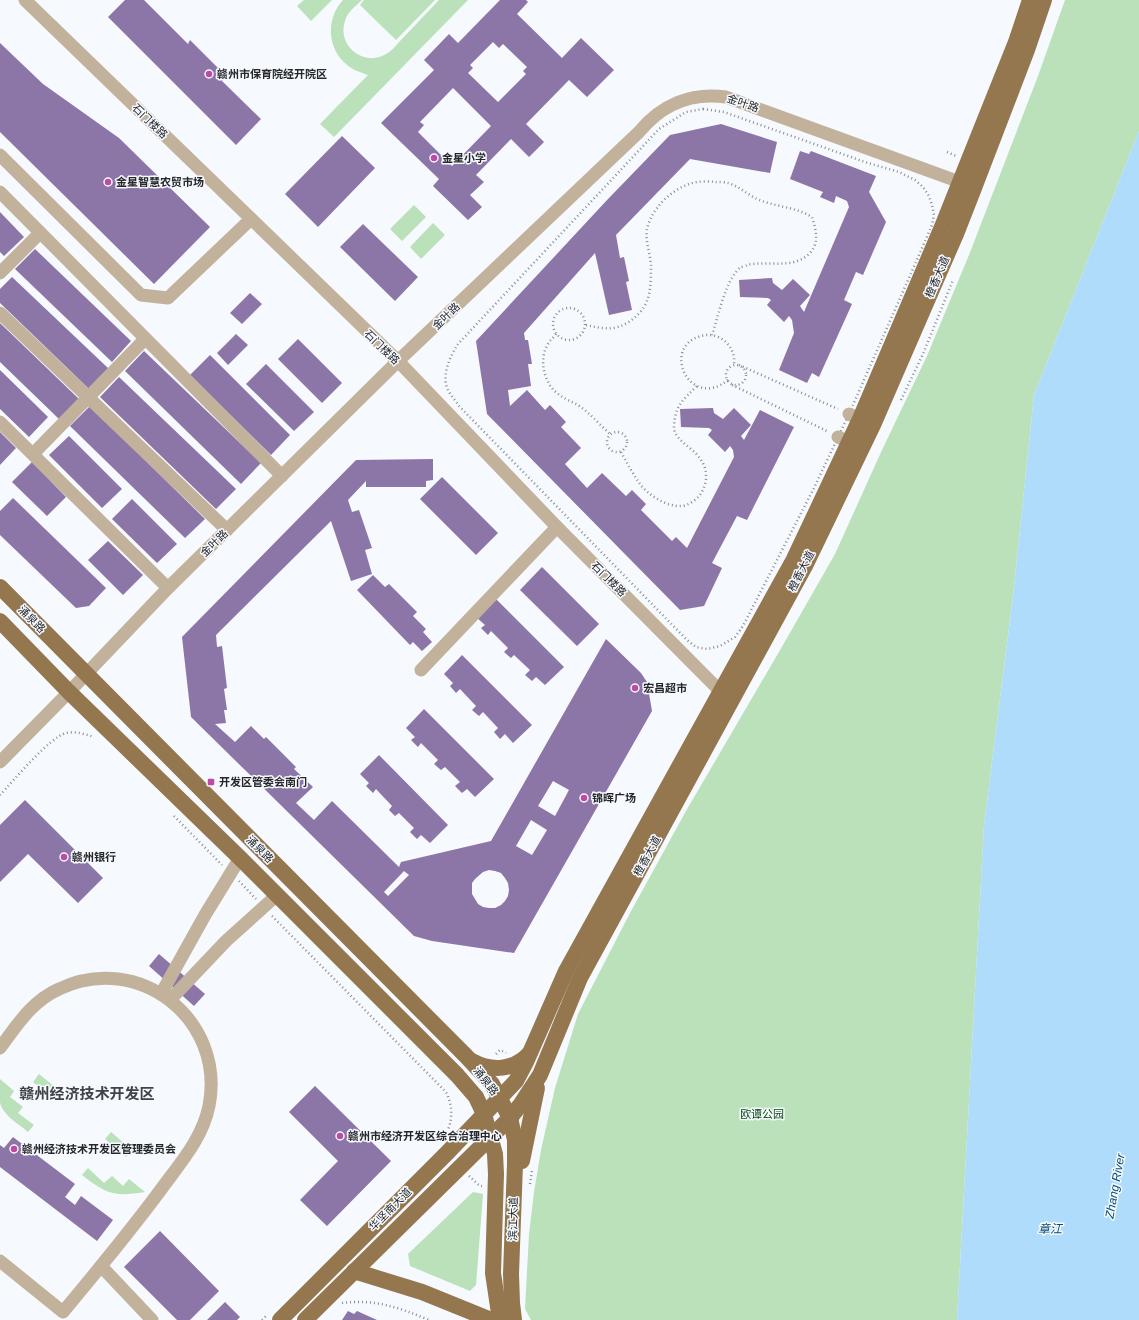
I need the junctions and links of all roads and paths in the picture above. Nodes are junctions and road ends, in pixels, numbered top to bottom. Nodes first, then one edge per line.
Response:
1 (25, 0) edge
2 (1030, 0) edge
3 (1044, 0) edge
4 (0, 155) edge
5 (968, 185) junction
6 (0, 192) edge
7 (251, 219) junction
8 (40, 233) junction
9 (0, 273) edge
10 (0, 313) edge
11 (586, 325) junction
12 (556, 334) junction
13 (712, 335) junction
14 (145, 339) junction
15 (398, 361) junction
16 (734, 365) junction
17 (739, 366) junction
18 (728, 380) junction
19 (732, 385) junction
20 (697, 386) junction
21 (88, 398) junction
22 (854, 417) junction
23 (0, 422) edge
24 (610, 434) junction
25 (844, 440) junction
26 (621, 452) junction
27 (33, 454) junction
28 (282, 476) junction
29 (557, 527) junction
30 (227, 530) junction
31 (0, 588) edge
32 (168, 588) junction
33 (0, 621) edge
34 (421, 670) dead end
35 (86, 674) junction
36 (70, 692) junction
37 (726, 696) junction
38 (99, 740) dead end
39 (0, 762) edge
40 (0, 795) edge
41 (174, 815) dead end
42 (240, 858) junction
43 (231, 874) junction
44 (277, 895) junction
45 (264, 907) junction
46 (165, 997) junction
47 (0, 1048) edge
48 (531, 1052) junction
49 (466, 1056) junction
50 (540, 1075) junction
51 (500, 1099) junction
52 (484, 1114) junction
53 (510, 1118) junction
54 (445, 1136) dead end
55 (491, 1138) junction
56 (513, 1222) junction
57 (0, 1260) edge
58 (101, 1266) junction
59 (354, 1271) junction
60 (339, 1304) dead end
61 (273, 1317) edge
62 (152, 1320) edge
63 (262, 1320) edge
64 (305, 1320) edge
65 (429, 1320) edge
66 (490, 1320) edge
67 (500, 1320) edge
68 (514, 1320) edge

1 - 7 street, 石门楼路
2 - 5 main road, 橙香大道
3 - 5 main road, 橙香大道
4 - 7 street
5 - 15 street, 金叶路
5 - 22 main road, 橙香大道
5 - 37 main road, 橙香大道
6 - 8 street
7 - 15 street, 石门楼路
8 - 9 street
8 - 14 street
10 - 21 street
11 - 12 path
11 - 12 path
11 - 13 path
12 - 24 path
13 - 16 path
13 - 20 path
14 - 21 street
14 - 28 street
15 - 28 street, 金叶路
15 - 29 street, 石门楼路
16 - 17 path
16 - 18 path
17 - 19 path
17 - 22 path
18 - 19 path
18 - 20 path
19 - 25 path
20 - 26 path
21 - 27 street
21 - 30 street
22 - 25 main road, 橙香大道
22 - 25 path
22 - 25 path
23 - 27 street
24 - 26 path
24 - 26 path
25 - 37 main road, 橙香大道
27 - 32 street
28 - 30 street, 金叶路
29 - 34 street
29 - 37 street, 石门楼路
30 - 32 street, 金叶路
31 - 35 main road, 涌泉路
32 - 35 street, 金叶路
33 - 36 main road, 涌泉路
35 - 36 street, 金叶路
35 - 49 main road, 涌泉路
36 - 39 street, 金叶路
36 - 42 main road, 涌泉路
37 - 48 main road, 橙香大道
37 - 50 main road, 橙香大道
38 - 40 path
41 - 43 path
42 - 43 street
42 - 44 main road, 涌泉路
43 - 45 path
43 - 46 street
44 - 45 street
44 - 52 main road, 涌泉路
45 - 46 street
45 - 54 path
46 - 47 street
46 - 58 street
48 - 49 main road
48 - 51 main road, 橙香大道
49 - 51 main road, 涌泉路
50 - 53 main road, 橙香大道
50 - 56 main road
51 - 52 main road, 华坚南大道
51 - 53 main road, 涌泉路
52 - 55 main road, 涌泉路
52 - 61 main road, 华坚南大道
53 - 55 main road, 华坚南大道
53 - 56 main road, 滨江大道
55 - 59 main road, 华坚南大道
55 - 67 main road, 滨江大道
56 - 68 main road, 滨江大道
57 - 58 street
58 - 62 street
59 - 64 main road, 华坚南大道
59 - 66 main road
60 - 65 path
61 - 63 path

